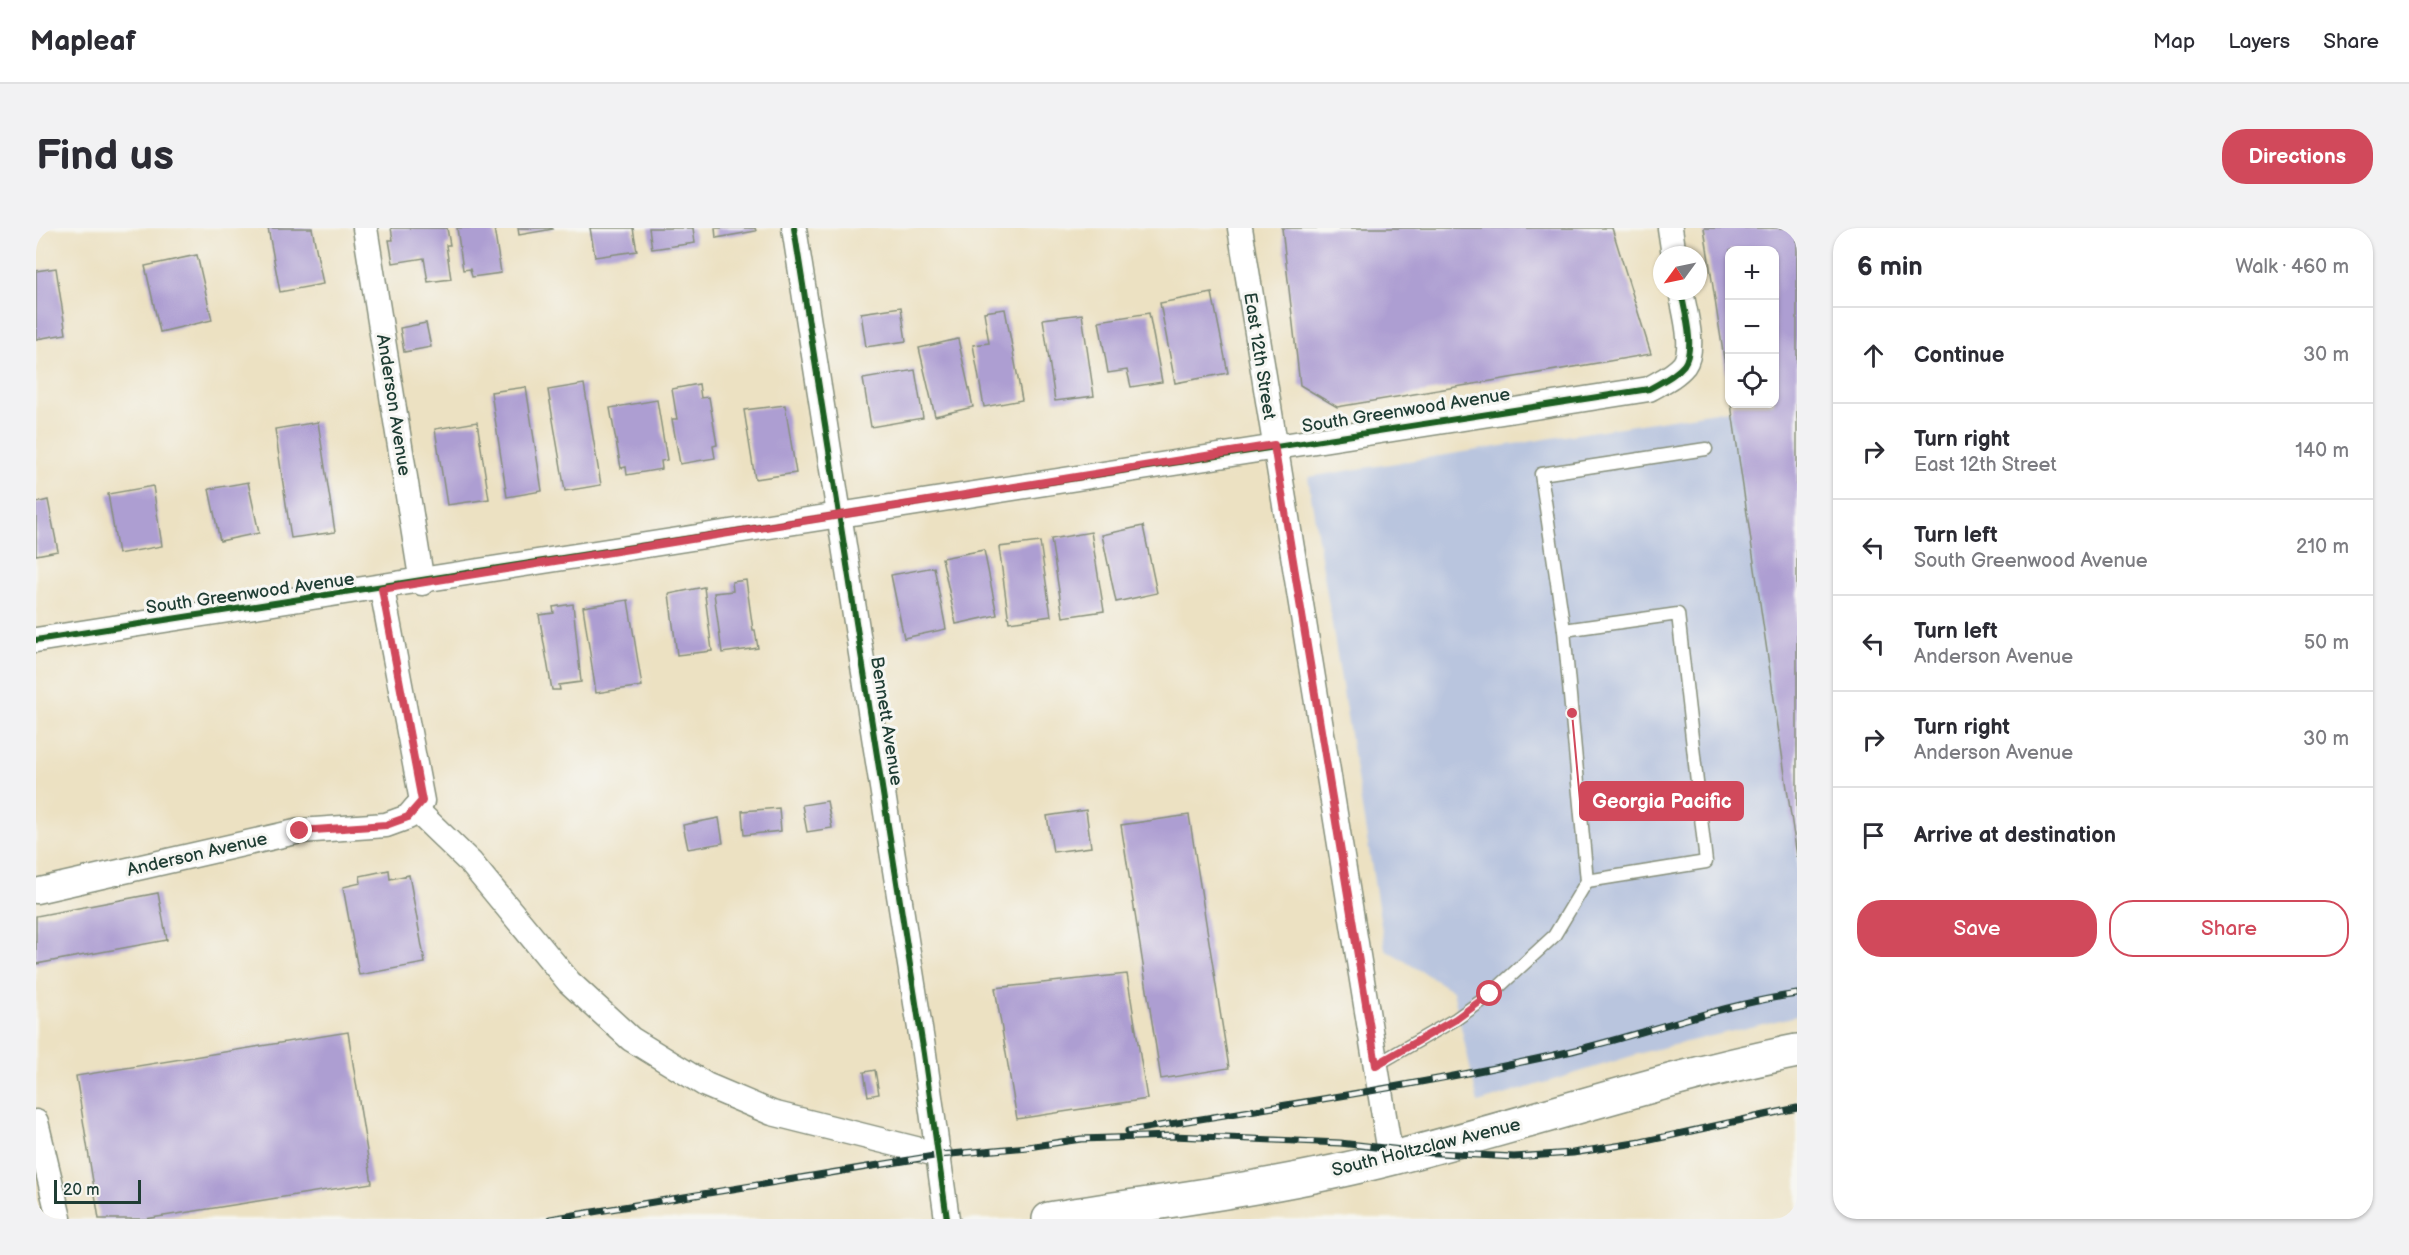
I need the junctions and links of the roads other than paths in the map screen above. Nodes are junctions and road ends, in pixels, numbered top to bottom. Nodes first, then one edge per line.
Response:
1 (365, 228) edge
2 (794, 228) edge
3 (1240, 228) edge
4 (1670, 228) edge
5 (1673, 246) edge
6 (1683, 300) edge
7 (1274, 445) junction
8 (1706, 449) dead end
9 (839, 514) junction
10 (422, 583) junction
11 (382, 589) junction
12 (1564, 630) junction
13 (36, 640) edge
14 (416, 809) junction
15 (1587, 881) junction
16 (36, 891) edge
17 (1797, 1051) edge
18 (1376, 1065) junction
19 (36, 1122) edge
20 (940, 1155) junction
21 (1391, 1159) junction
22 (59, 1218) edge
23 (947, 1219) edge
24 (1049, 1219) edge

1 - 10 street, Anderson Avenue
2 - 9 street, Bennett Avenue
3 - 7 street, East 12th Street
4 - 5 street
6 - 7 street, South Greenwood Avenue
7 - 9 street, South Greenwood Avenue
7 - 18 street, East 12th Street
8 - 12 lane
9 - 10 street, South Greenwood Avenue
9 - 20 street, Bennett Avenue
10 - 11 street, South Greenwood Avenue
11 - 13 street, South Greenwood Avenue
11 - 14 street
12 - 15 lane
12 - 15 lane
14 - 16 street, Anderson Avenue
14 - 20 street
15 - 18 lane
17 - 21 main road, South Holtzclaw Avenue
18 - 21 street, East 12th Street
19 - 22 street
20 - 23 street, Bennett Avenue
21 - 24 main road, South Holtzclaw Avenue

